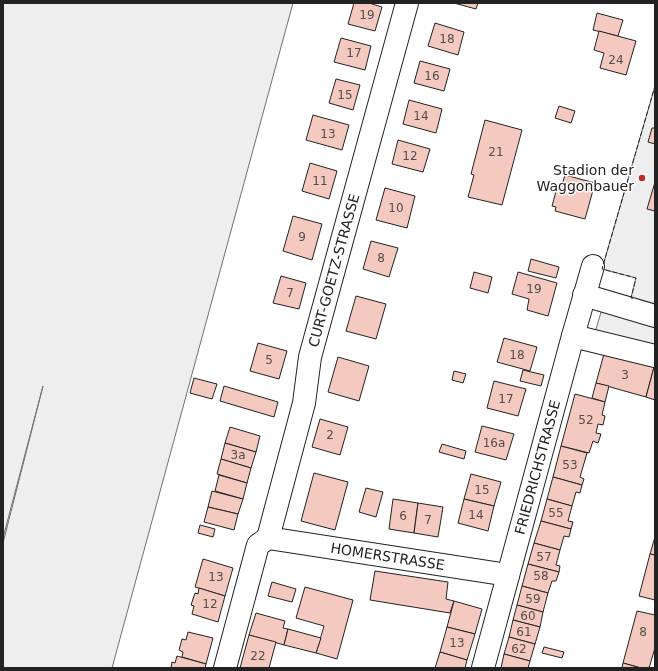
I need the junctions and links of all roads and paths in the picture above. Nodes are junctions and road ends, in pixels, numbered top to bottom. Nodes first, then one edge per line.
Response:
1 (407, 3) edge
2 (593, 266) dead end
3 (584, 295) junction
4 (655, 316) edge
5 (572, 336) junction
6 (655, 356) edge
7 (268, 538) junction
8 (508, 575) junction
9 (225, 668) edge
10 (483, 668) edge

1 - 7 street, CURT-GOETZ-STRASSE
2 - 3 street, FRIEDRICHSTRASSE
3 - 4 street
3 - 5 street, FRIEDRICHSTRASSE
5 - 6 street
5 - 8 street, FRIEDRICHSTRASSE
7 - 8 street, HOMERSTRASSE
7 - 9 street
8 - 10 street, FRIEDRICHSTRASSE

